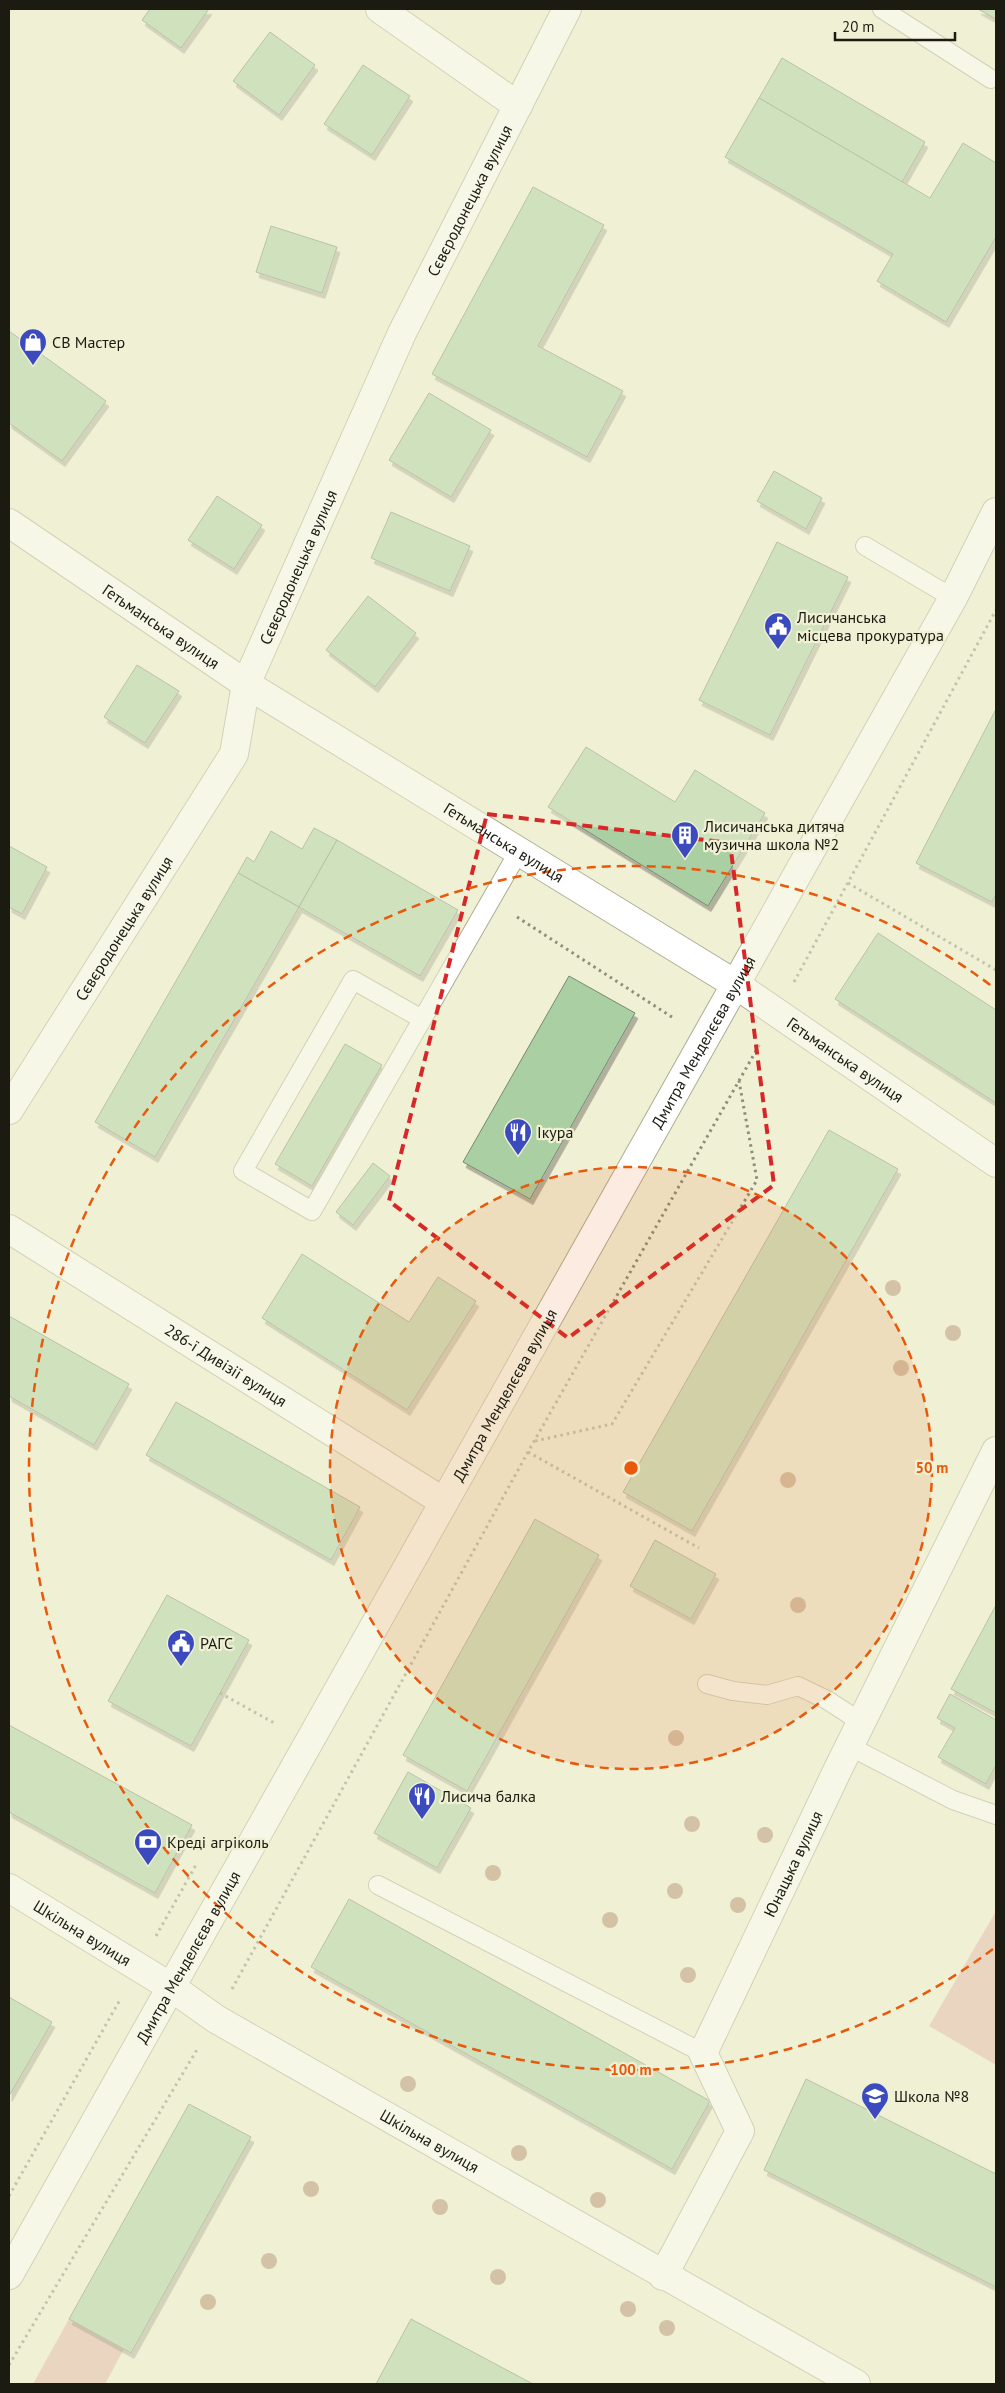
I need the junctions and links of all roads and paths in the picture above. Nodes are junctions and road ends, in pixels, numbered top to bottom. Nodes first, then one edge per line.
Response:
1 (380, 9) edge
2 (567, 9) edge
3 (882, 9) edge
4 (991, 79) dead end
5 (518, 106) junction
6 (996, 512) edge
7 (9, 522) edge
8 (865, 546) dead end
9 (953, 598) junction
10 (996, 610) edge
11 (246, 684) junction
12 (519, 851) junction
13 (848, 883) junction
14 (490, 900) junction
15 (996, 970) edge
16 (735, 984) junction
17 (777, 1012) junction
18 (422, 1019) junction
19 (671, 1028) dead end
20 (739, 1080) junction
21 (9, 1110) edge
22 (996, 1164) edge
23 (9, 1229) edge
24 (534, 1441) junction
25 (996, 1450) edge
26 (528, 1452) junction
27 (444, 1502) junction
28 (699, 1548) dead end
29 (707, 1684) dead end
30 (220, 1693) dead end
31 (281, 1715) dead end
32 (276, 1724) junction
33 (272, 1732) dead end
34 (855, 1734) junction
35 (996, 1815) edge
36 (198, 1863) dead end
37 (378, 1885) dead end
38 (9, 1888) edge
39 (139, 1967) junction
40 (171, 1987) junction
41 (216, 2019) junction
42 (703, 2053) junction
43 (9, 2196) edge
44 (9, 2275) edge
45 (663, 2276) junction
46 (9, 2365) edge
47 (856, 2384) edge

1 - 5 street
2 - 5 street, Сєвєродонецька вулиця
3 - 4 lane
5 - 11 street, Сєвєродонецька вулиця
6 - 9 street, Дмитра Менделєєва вулиця
7 - 11 street, Гетьманська вулиця
8 - 9 lane
9 - 16 street, Дмитра Менделєєва вулиця
10 - 13 path
11 - 12 street, Гетьманська вулиця
11 - 21 street, Сєвєродонецька вулиця
12 - 14 lane
12 - 16 street, Гетьманська вулиця
13 - 15 path
13 - 17 path
14 - 18 lane
14 - 19 path
16 - 17 street, Гетьманська вулиця
16 - 27 street, Дмитра Менделєєва вулиця
17 - 20 path
17 - 22 street, Гетьманська вулиця
18 - 18 lane
20 - 24 path
20 - 24 path
23 - 27 street, 286-ї Дивізії вулиця
24 - 26 path
25 - 34 street, Юнацька вулиця
26 - 28 path
26 - 41 path
27 - 40 street, Дмитра Менделєєва вулиця
29 - 34 lane
30 - 32 path
31 - 32 path
32 - 33 path
34 - 35 lane
34 - 42 street, Юнацька вулиця
36 - 39 path
37 - 42 lane
38 - 39 street, Шкільна вулиця
39 - 40 street, Шкільна вулиця
39 - 43 path
40 - 41 street, Шкільна вулиця
40 - 44 street, Дмитра Менделєєва вулиця
41 - 45 street, Шкільна вулиця
41 - 46 path
42 - 45 street
45 - 47 street, Шкільна вулиця

